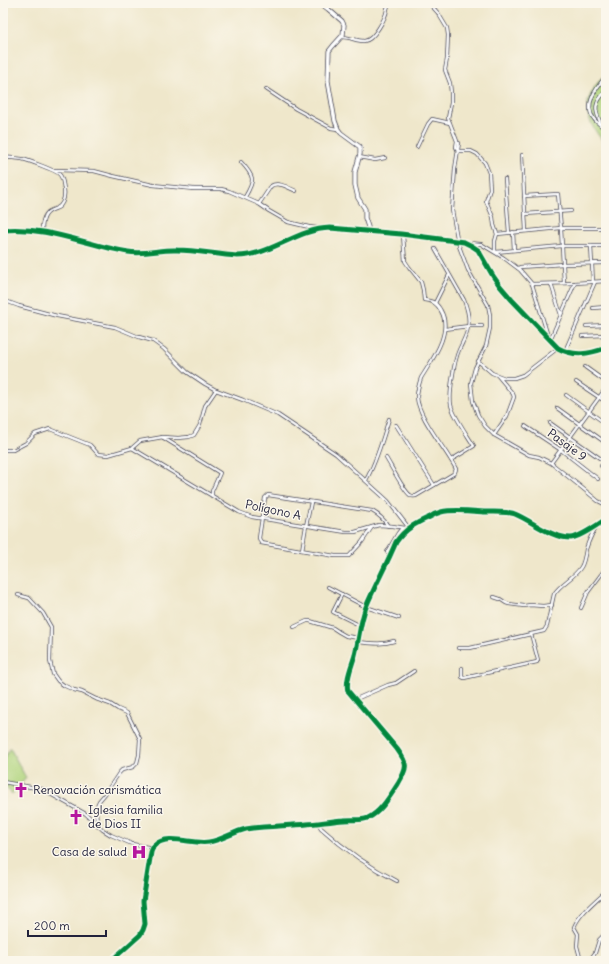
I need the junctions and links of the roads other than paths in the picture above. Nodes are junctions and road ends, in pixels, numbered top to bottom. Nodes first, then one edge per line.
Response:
1 (320, 3) edge
2 (388, 3) edge
3 (429, 3) edge
4 (341, 37) junction
5 (606, 76) edge
6 (266, 89) dead end
7 (606, 91) edge
8 (450, 123) junction
9 (602, 126) junction
10 (338, 129) junction
11 (606, 130) edge
12 (606, 133) edge
13 (459, 143) dead end
14 (417, 147) dead end
15 (458, 151) junction
16 (522, 155) dead end
17 (3, 157) edge
18 (359, 157) junction
19 (385, 158) dead end
20 (241, 162) dead end
21 (55, 170) junction
22 (506, 178) dead end
23 (296, 191) dead end
24 (524, 196) junction
25 (245, 197) junction
26 (259, 204) junction
27 (571, 211) dead end
28 (559, 212) junction
29 (525, 214) junction
30 (561, 228) junction
31 (606, 228) edge
32 (320, 229) junction
33 (3, 230) edge
34 (368, 231) junction
35 (526, 231) junction
36 (42, 232) junction
37 (509, 232) junction
38 (513, 232) junction
39 (403, 234) junction
40 (496, 234) junction
41 (457, 238) dead end
42 (464, 242) junction
43 (459, 246) dead end
44 (562, 246) junction
45 (591, 246) junction
46 (606, 246) edge
47 (435, 249) dead end
48 (514, 250) junction
49 (495, 252) junction
50 (606, 262) edge
51 (592, 263) junction
52 (563, 264) junction
53 (518, 268) junction
54 (449, 275) junction
55 (606, 281) edge
56 (594, 282) junction
57 (564, 283) junction
58 (575, 283) junction
59 (532, 284) junction
60 (551, 284) junction
61 (3, 300) edge
62 (435, 303) junction
63 (606, 307) edge
64 (593, 308) dead end
65 (561, 315) junction
66 (606, 325) edge
67 (469, 326) junction
68 (482, 326) dead end
69 (586, 326) dead end
70 (445, 329) junction
71 (606, 335) edge
72 (582, 336) dead end
73 (549, 338) junction
74 (558, 348) junction
75 (606, 348) edge
76 (565, 351) junction
77 (478, 362) junction
78 (585, 367) dead end
79 (498, 375) junction
80 (576, 382) dead end
81 (606, 382) edge
82 (606, 388) edge
83 (216, 390) junction
84 (566, 395) dead end
85 (599, 398) junction
86 (606, 402) edge
87 (557, 408) dead end
88 (589, 411) junction
89 (389, 419) dead end
90 (550, 423) dead end
91 (580, 424) junction
92 (606, 424) edge
93 (396, 425) dead end
94 (525, 426) dead end
95 (494, 435) junction
96 (162, 437) junction
97 (570, 437) junction
98 (606, 443) edge
99 (132, 448) junction
100 (3, 450) edge
101 (561, 450) junction
102 (386, 458) dead end
103 (601, 459) dead end
104 (451, 460) junction
105 (551, 463) junction
106 (601, 466) dead end
107 (606, 468) edge
108 (366, 480) junction
109 (598, 480) dead end
110 (434, 485) junction
111 (212, 496) junction
112 (311, 502) junction
113 (606, 505) edge
114 (262, 519) junction
115 (606, 519) edge
116 (599, 524) junction
117 (306, 526) junction
118 (388, 526) junction
119 (372, 527) junction
120 (403, 527) junction
121 (408, 528) junction
122 (302, 550) junction
123 (387, 552) dead end
124 (606, 568) edge
125 (328, 587) dead end
126 (342, 594) junction
127 (18, 595) dead end
128 (494, 597) dead end
129 (552, 605) junction
130 (366, 607) junction
131 (581, 608) dead end
132 (399, 618) dead end
133 (361, 626) junction
134 (294, 627) dead end
135 (531, 634) junction
136 (358, 640) junction
137 (394, 641) dead end
138 (458, 648) dead end
139 (462, 668) dead end
140 (414, 671) dead end
141 (356, 700) junction
142 (3, 782) edge
143 (318, 823) junction
144 (97, 825) junction
145 (153, 848) junction
146 (397, 881) dead end
147 (606, 890) edge
148 (606, 933) edge
149 (111, 961) edge
150 (581, 961) edge
151 (589, 961) edge

1 - 4 street
2 - 4 street
3 - 8 street
4 - 10 street
5 - 9 street
6 - 10 street
7 - 9 street
8 - 14 street
8 - 15 street
9 - 11 street
9 - 12 street
10 - 18 street
13 - 15 street
15 - 40 street
15 - 41 street
16 - 24 street
17 - 21 street
18 - 19 street
18 - 34 street
20 - 25 street
21 - 25 street
21 - 36 street
22 - 37 street
23 - 26 street
24 - 28 street
24 - 29 street
25 - 26 street
26 - 32 street
27 - 28 street
28 - 29 street
28 - 30 street
29 - 35 street
30 - 31 street
30 - 35 street
30 - 44 street
32 - 34 street
32 - 36 street
33 - 36 street
34 - 39 street
35 - 38 street
37 - 38 street
37 - 40 street
38 - 48 street
39 - 42 street
39 - 62 street
40 - 49 street
42 - 49 street
42 - 73 street
43 - 77 street
44 - 45 street
44 - 48 street
44 - 52 street
45 - 46 street
45 - 51 street
47 - 54 street
48 - 49 street
49 - 53 street
50 - 51 street
51 - 52 street
51 - 56 street
52 - 53 street
52 - 57 street
53 - 59 street
54 - 62 street
54 - 67 street
55 - 56 street
56 - 58 street
56 - 76 street
57 - 58 street
57 - 60 street
58 - 65 street
59 - 60 street
59 - 73 street
60 - 65 street
61 - 83 street
62 - 70 street
63 - 64 street
65 - 73 street
66 - 69 street
67 - 68 street
67 - 70 street
67 - 104 street
70 - 104 street
71 - 72 street
73 - 74 street
74 - 76 street
74 - 79 street
75 - 76 street
77 - 79 street
77 - 95 street
78 - 81 street
79 - 95 street
80 - 85 street
82 - 85 street
83 - 96 street
83 - 108 street
84 - 88 street
85 - 86 street
85 - 88 street
87 - 91 street
88 - 91 street
88 - 92 street
89 - 108 street
90 - 97 street
91 - 97 street
91 - 98 street
93 - 110 street
94 - 101 street, Pasaje 9
95 - 105 street
96 - 99 street
96 - 111 street
97 - 101 street
97 - 103 street
99 - 100 street
99 - 111 street, Polígono A
101 - 105 street
101 - 109 street, Pasaje 9
102 - 110 street
104 - 110 street
105 - 113 street
106 - 107 street
108 - 121 street
111 - 114 street, Polígono A
112 - 114 street
112 - 117 street
112 - 118 street
114 - 117 street, Polígono A
114 - 122 street
115 - 116 street
116 - 121 street
116 - 129 street
117 - 119 street, Polígono A
117 - 122 street
118 - 119 street, Polígono A
118 - 120 street, Polígono A
119 - 122 street
120 - 121 street, Polígono A
120 - 123 street
121 - 130 street
124 - 131 street
125 - 126 street
126 - 130 street
126 - 133 street
127 - 144 street
128 - 129 street
129 - 135 street
130 - 132 street
130 - 133 street
133 - 136 street
134 - 136 street
135 - 138 street
135 - 139 street
136 - 137 street
136 - 141 street
140 - 141 street
141 - 143 street
142 - 144 street
143 - 145 street
143 - 146 street
144 - 145 street
145 - 149 street
147 - 150 street
148 - 151 street

